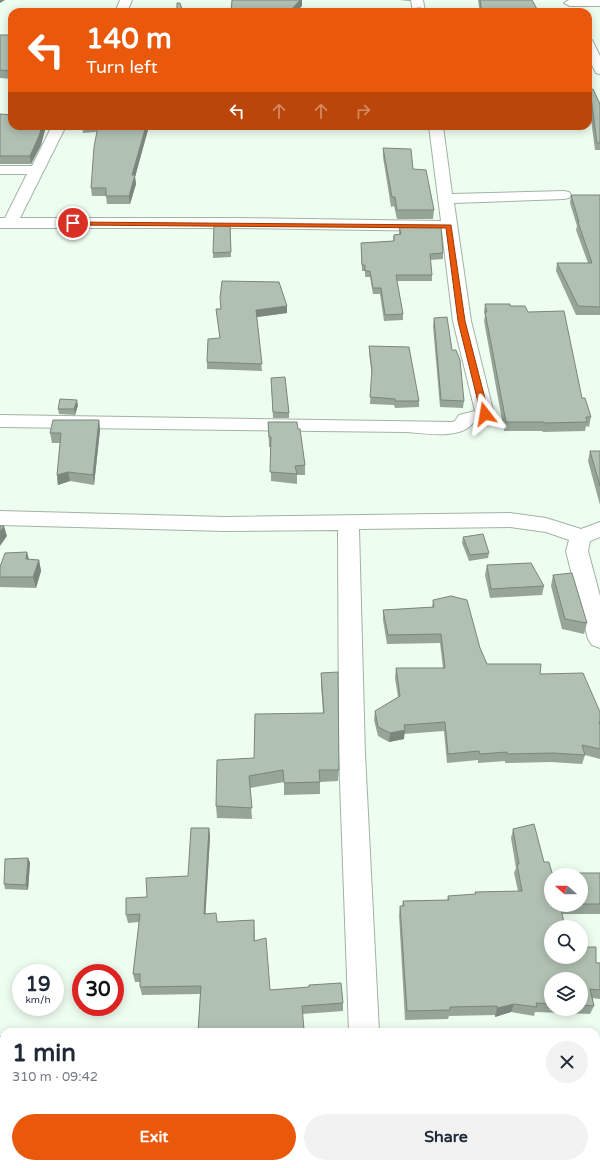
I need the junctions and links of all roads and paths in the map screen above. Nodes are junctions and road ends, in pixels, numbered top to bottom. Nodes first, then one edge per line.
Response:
1 (600, 3) edge
2 (571, 5) edge
3 (592, 52) edge
4 (600, 70) edge
5 (57, 130) edge
6 (436, 130) edge
7 (0, 170) edge
8 (36, 170) junction
9 (564, 195) dead end
10 (445, 199) junction
11 (5, 223) edge
12 (449, 226) junction
13 (0, 421) edge
14 (0, 518) edge
15 (348, 522) junction
16 (591, 533) edge
17 (590, 562) edge
18 (600, 638) edge
19 (364, 1028) edge

1 - 2 street
3 - 4 street
5 - 8 street
6 - 10 street
7 - 8 street
8 - 11 street
9 - 10 street
10 - 12 street
11 - 12 street
12 - 13 street
14 - 15 street
15 - 16 street
15 - 19 street
16 - 17 street
17 - 18 street

